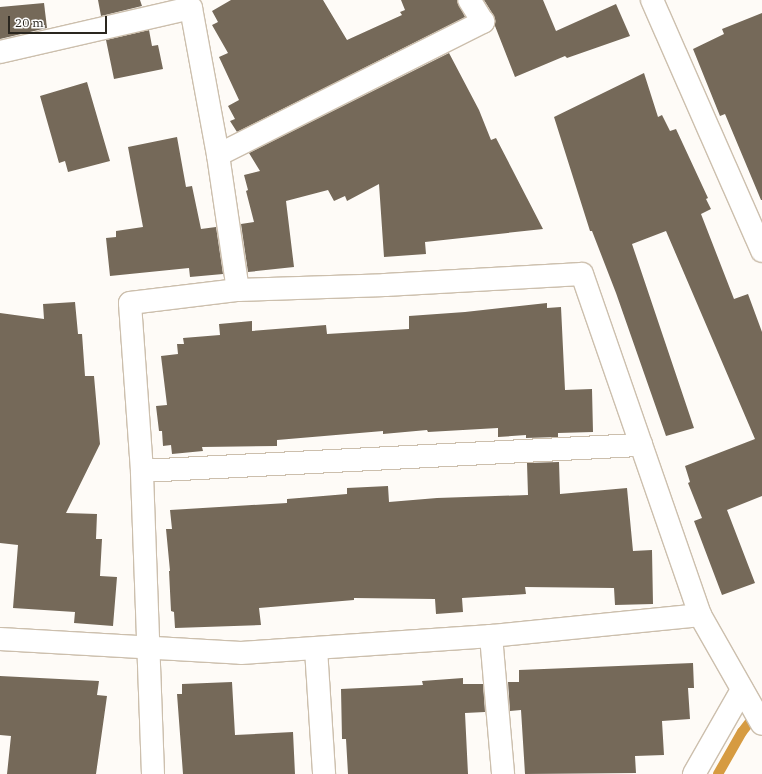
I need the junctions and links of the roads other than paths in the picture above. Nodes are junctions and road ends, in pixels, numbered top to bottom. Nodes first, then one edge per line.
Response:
1 (469, 0) edge
2 (652, 0) edge
3 (0, 52) edge
4 (218, 155) junction
5 (762, 251) edge
6 (238, 290) junction
7 (641, 445) junction
8 (142, 471) junction
9 (700, 615) junction
10 (492, 636) junction
11 (0, 639) edge
12 (148, 646) junction
13 (316, 649) junction
14 (742, 690) junction
15 (762, 724) edge
16 (153, 774) edge
17 (324, 774) edge
18 (503, 774) edge
19 (694, 774) edge

1 - 4 street
2 - 5 street
3 - 4 street
4 - 6 street
6 - 7 street
6 - 8 street
7 - 8 street
7 - 9 street
8 - 12 street
9 - 10 street
9 - 14 street
10 - 13 street
10 - 18 street
11 - 12 street
12 - 13 street
12 - 16 street
13 - 17 street
14 - 15 street
14 - 19 street

